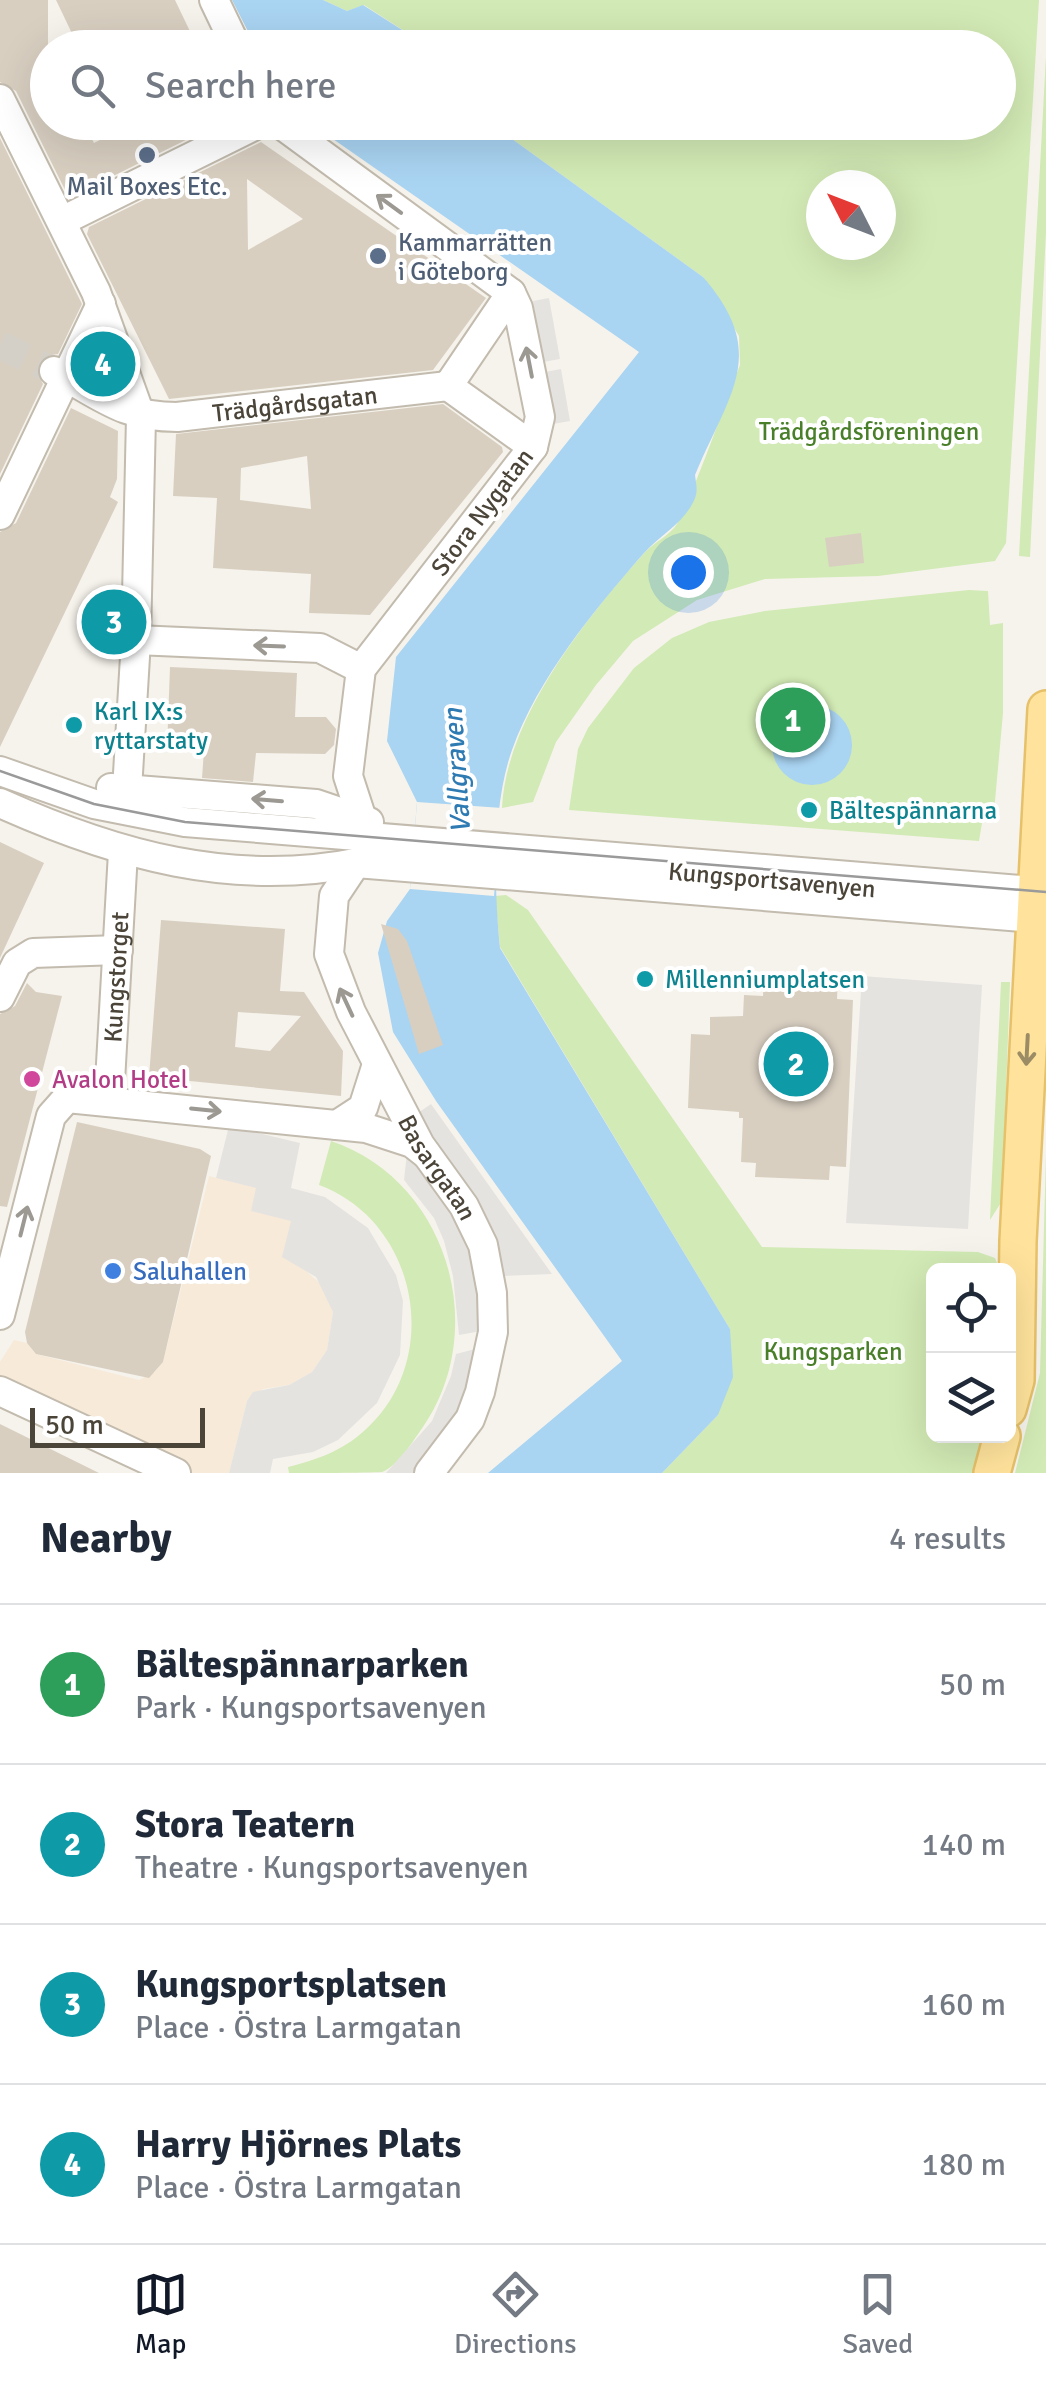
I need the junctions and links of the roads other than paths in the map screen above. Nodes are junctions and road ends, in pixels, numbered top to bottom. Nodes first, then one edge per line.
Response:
1 (214, 0) edge
2 (228, 30) edge
3 (0, 99) edge
4 (225, 140) edge
5 (303, 140) edge
6 (62, 220) junction
7 (511, 293) junction
8 (101, 304) junction
9 (60, 374) junction
10 (448, 386) junction
11 (141, 418) junction
12 (533, 446) junction
13 (0, 515) edge
14 (136, 640) junction
15 (361, 669) junction
16 (1046, 709) edge
17 (0, 754) edge
18 (0, 771) edge
19 (0, 784) edge
20 (54, 799) junction
21 (0, 802) edge
22 (125, 819) junction
23 (362, 819) junction
24 (414, 845) junction
25 (498, 852) junction
26 (356, 863) junction
27 (1039, 896) edge
28 (118, 950) junction
29 (0, 997) edge
30 (377, 1064) junction
31 (109, 1099) junction
32 (337, 1125) junction
33 (426, 1154) junction
34 (0, 1315) edge
35 (1016, 1380) edge
36 (0, 1391) edge
37 (1000, 1443) edge
38 (176, 1473) edge
39 (429, 1473) edge
40 (992, 1473) edge

1 - 2 street
3 - 6 street
4 - 6 street
7 -> 5 street
6 - 8 street
7 - 10 street
12 -> 7 street, Stora Nygatan
8 - 9 street
8 - 11 street
9 - 11 street
9 - 13 street
10 - 11 street, Trädgårdsgatan
10 - 12 street
11 - 14 street, Kungstorget
12 - 15 street, Stora Nygatan
15 -> 14 street
14 - 22 street, Kungstorget
15 - 23 street
16 - 27 main road
17 - 22 street
18 - 20 street
19 - 20 street
20 - 22 street
20 - 22 street
21 - 22 street
23 -> 22 street
22 - 24 street
22 - 24 street
22 - 26 street
22 - 28 street, Kungstorget
23 - 24 street
24 - 25 street
24 - 25 street
24 - 26 street
25 - 27 street, Kungsportsavenyen
25 - 27 street, Kungsportsavenyen
25 - 27 street, Kungsportsavenyen
30 -> 26 street, Basargatan
27 -> 35 main road
28 - 29 street
28 - 31 street, Kungstorget
30 - 32 street
30 - 33 street, Basargatan
31 -> 32 street
34 -> 31 street
32 - 33 street
33 - 39 street, Basargatan
36 - 38 street
37 - 40 main road

